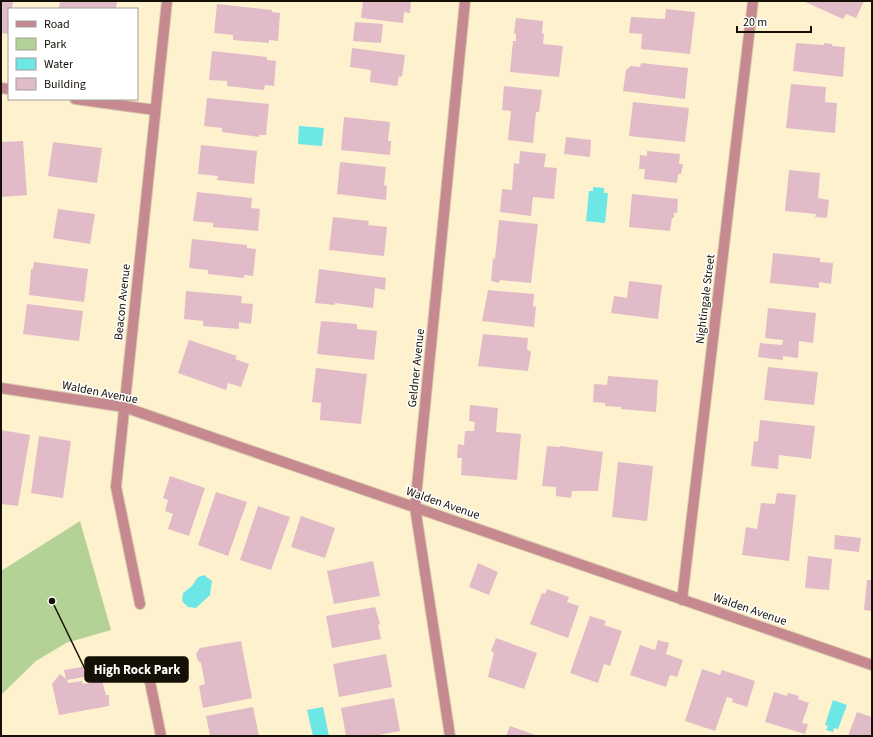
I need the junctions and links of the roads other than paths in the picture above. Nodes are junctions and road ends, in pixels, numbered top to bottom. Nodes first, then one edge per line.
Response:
1 (168, 1) edge
2 (465, 1) edge
3 (753, 1) edge
4 (82, 100) edge
5 (155, 110) junction
6 (1, 388) edge
7 (124, 407) junction
8 (415, 507) junction
9 (682, 600) junction
10 (140, 604) dead end
11 (872, 665) edge
12 (147, 667) dead end
13 (161, 736) edge
14 (450, 736) edge

1 - 5 street, Beacon Avenue
2 - 8 street, Geldner Avenue
3 - 9 street, Nightingale Street
4 - 5 street
5 - 7 street, Beacon Avenue
6 - 7 street, Walden Avenue
7 - 8 street, Walden Avenue
7 - 10 street, Beacon Avenue
8 - 9 street, Walden Avenue
8 - 14 street, Geldner Avenue
9 - 11 street, Walden Avenue
12 - 13 street

